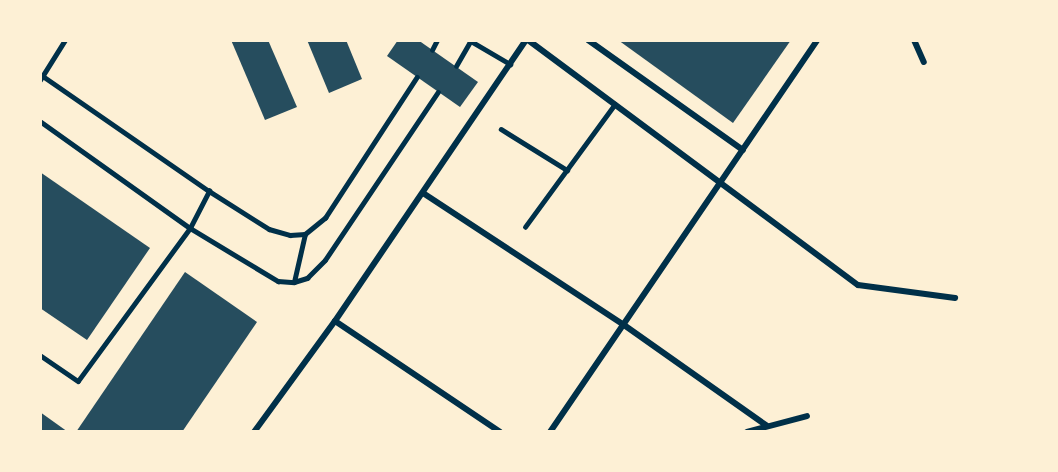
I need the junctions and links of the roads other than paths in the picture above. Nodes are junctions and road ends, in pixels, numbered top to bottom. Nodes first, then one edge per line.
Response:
1 (65, 40) edge
2 (437, 40) edge
3 (527, 40) edge
4 (588, 40) edge
5 (817, 40) edge
6 (914, 40) edge
7 (470, 41) edge
8 (432, 50) dead end
9 (924, 62) dead end
10 (510, 64) junction
11 (456, 66) dead end
12 (41, 76) edge
13 (417, 77) dead end
14 (438, 92) dead end
15 (615, 104) junction
16 (40, 121) edge
17 (501, 129) dead end
18 (743, 150) junction
19 (567, 170) junction
20 (721, 182) junction
21 (209, 191) junction
22 (423, 193) junction
23 (525, 227) dead end
24 (190, 228) junction
25 (305, 234) junction
26 (294, 282) junction
27 (955, 298) dead end
28 (335, 321) junction
29 (624, 325) junction
30 (40, 355) edge
31 (807, 416) dead end
32 (766, 425) junction
33 (254, 432) edge
34 (500, 432) edge
35 (550, 432) edge
36 (747, 432) edge

1 - 12 lane
2 - 8 lane
3 - 10 street
3 - 15 street
4 - 18 street
5 - 18 street
6 - 9 street
7 - 10 lane
7 - 11 lane
10 - 22 street
12 - 21 lane
13 - 25 lane
14 - 26 lane
15 - 19 lane
15 - 20 street
16 - 24 lane
17 - 19 lane
18 - 20 street
19 - 23 lane
20 - 27 street
20 - 29 street
21 - 24 lane
21 - 25 lane
22 - 28 street
22 - 29 street
24 - 26 lane
24 - 30 lane
25 - 26 lane
28 - 33 street
28 - 34 street
29 - 32 street
29 - 35 street
31 - 32 street
32 - 36 street

